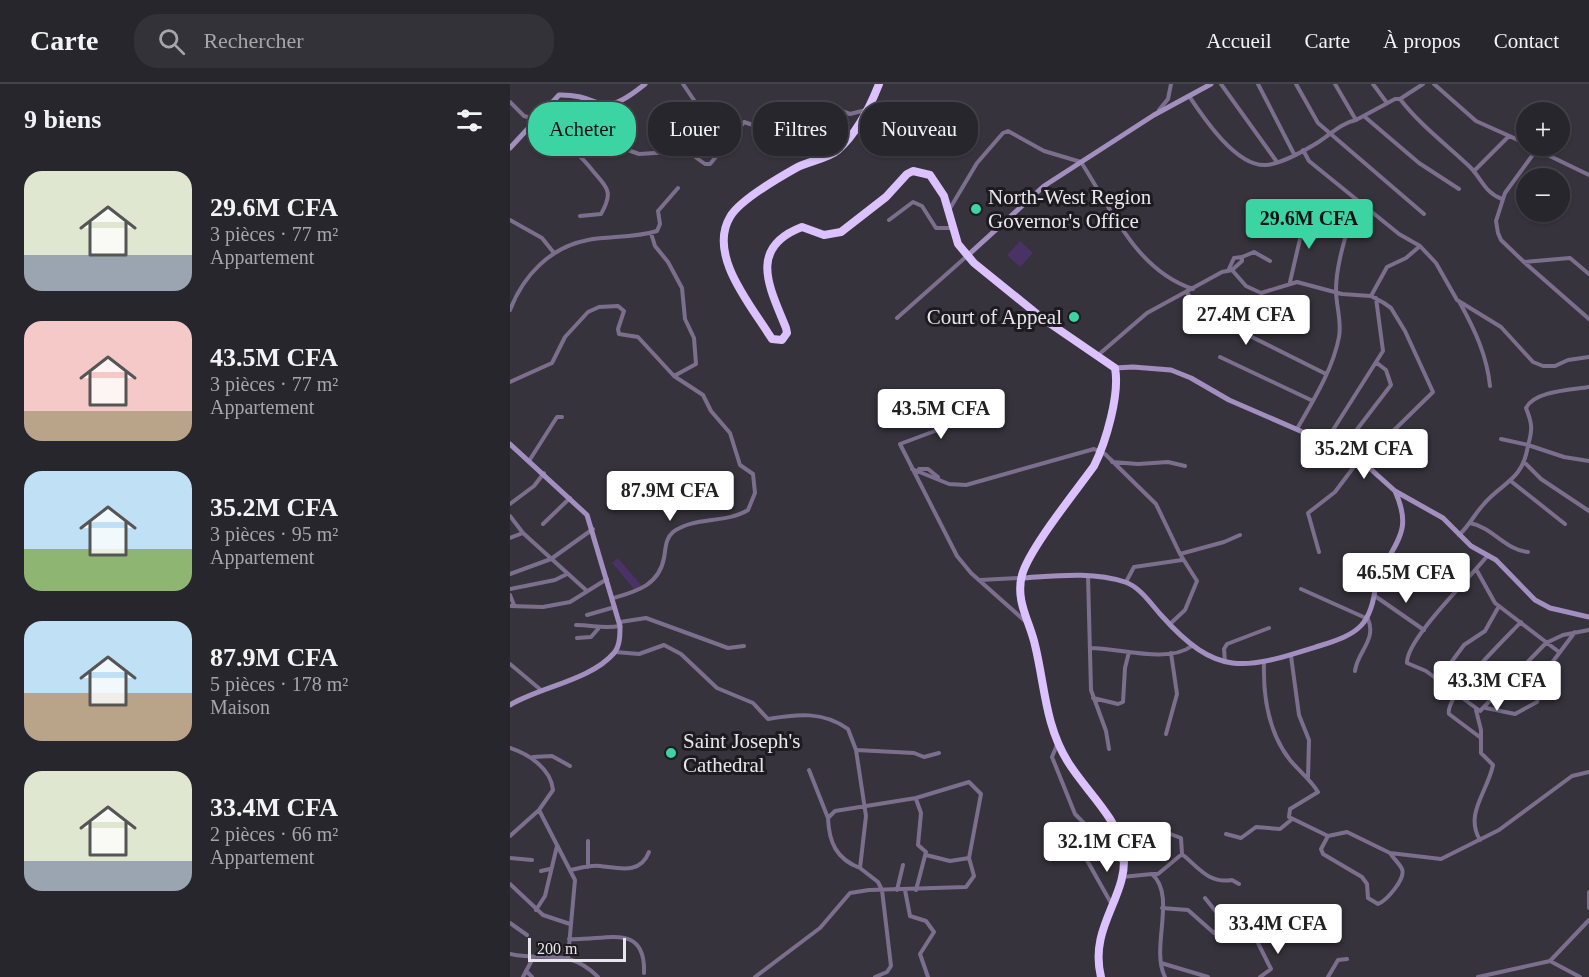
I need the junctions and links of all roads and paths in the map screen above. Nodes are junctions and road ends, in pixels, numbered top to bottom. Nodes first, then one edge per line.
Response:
1 (683, 84) edge
2 (879, 84) edge
3 (1171, 84) edge
4 (1211, 84) edge
5 (1221, 84) edge
6 (1258, 84) edge
7 (1296, 84) edge
8 (1335, 84) edge
9 (1373, 84) edge
10 (1423, 84) edge
11 (1434, 84) edge
12 (640, 85) edge
13 (1189, 95) junction
14 (1400, 99) junction
15 (510, 102) edge
16 (554, 102) edge
17 (593, 102) edge
18 (616, 102) edge
19 (695, 102) edge
20 (870, 102) edge
21 (1387, 103) junction
22 (860, 111) edge
23 (1154, 115) junction
24 (528, 116) edge
25 (1365, 117) junction
26 (1356, 120) junction
27 (860, 122) edge
28 (741, 126) edge
29 (528, 129) edge
30 (1330, 134) junction
31 (1509, 136) junction
32 (1516, 139) edge
33 (510, 148) edge
34 (1303, 150) junction
35 (1294, 154) junction
36 (579, 156) edge
37 (693, 156) edge
38 (718, 156) edge
39 (1532, 156) edge
40 (1551, 156) edge
41 (1081, 162) junction
42 (1277, 162) junction
43 (1474, 171) junction
44 (1589, 175) edge
45 (678, 188) dead end
46 (1460, 189) dead end
47 (1356, 199) junction
48 (1502, 199) junction
49 (948, 211) junction
50 (1306, 213) dead end
51 (1424, 214) dead end
52 (580, 216) dead end
53 (510, 220) edge
54 (890, 220) dead end
55 (953, 228) junction
56 (651, 233) junction
57 (1420, 246) junction
58 (554, 253) junction
59 (967, 256) junction
60 (1242, 257) junction
61 (1270, 261) dead end
62 (1524, 262) junction
63 (1230, 270) junction
64 (1589, 274) edge
65 (1290, 282) junction
66 (1193, 289) junction
67 (1187, 292) junction
68 (1336, 292) junction
69 (1371, 296) junction
70 (1376, 298) junction
71 (1460, 303) junction
72 (510, 310) edge
73 (897, 318) dead end
74 (1589, 319) edge
75 (1097, 357) junction
76 (1220, 357) dead end
77 (1589, 358) edge
78 (1377, 363) junction
79 (1115, 368) junction
80 (1326, 374) junction
81 (674, 376) junction
82 (510, 382) edge
83 (1490, 386) dead end
84 (1589, 387) edge
85 (1313, 401) junction
86 (975, 416) dead end
87 (562, 417) dead end
88 (1297, 429) junction
89 (1501, 439) dead end
90 (1326, 441) junction
91 (510, 444) edge
92 (1528, 445) junction
93 (1342, 449) junction
94 (1101, 452) junction
95 (1359, 459) junction
96 (1589, 460) edge
97 (529, 461) junction
98 (1111, 462) junction
99 (1524, 462) junction
100 (1365, 464) junction
101 (1185, 466) dead end
102 (912, 469) junction
103 (544, 473) junction
104 (1512, 482) junction
105 (1395, 490) junction
106 (571, 497) junction
107 (510, 504) edge
108 (1589, 511) edge
109 (510, 516) edge
110 (1470, 523) junction
111 (543, 524) dead end
112 (1565, 524) dead end
113 (593, 529) junction
114 (523, 533) junction
115 (1240, 535) dead end
116 (1458, 535) junction
117 (510, 538) edge
118 (1319, 552) dead end
119 (1528, 552) dead end
120 (1180, 554) junction
121 (1488, 555) junction
122 (551, 559) junction
123 (1182, 560) junction
124 (1476, 569) junction
125 (510, 574) edge
126 (567, 574) junction
127 (1088, 576) junction
128 (1021, 578) junction
129 (607, 579) junction
130 (979, 580) junction
131 (1126, 582) junction
132 (510, 589) edge
133 (1301, 589) dead end
134 (587, 591) junction
135 (510, 595) edge
136 (1375, 596) junction
137 (614, 598) junction
138 (512, 605) edge
139 (616, 606) junction
140 (1499, 606) junction
141 (587, 615) dead end
142 (1589, 617) edge
143 (1368, 619) junction
144 (1521, 622) junction
145 (620, 624) junction
146 (1027, 624) junction
147 (576, 625) dead end
148 (1170, 625) junction
149 (597, 628) junction
150 (1269, 628) dead end
151 (1424, 630) junction
152 (1589, 630) edge
153 (1575, 632) junction
154 (577, 638) dead end
155 (1546, 643) junction
156 (744, 646) dead end
157 (1192, 646) junction
158 (1090, 648) junction
159 (615, 652) junction
160 (1129, 652) junction
161 (1559, 652) junction
162 (1171, 653) junction
163 (1291, 656) junction
164 (1225, 663) junction
165 (1264, 663) junction
166 (510, 664) edge
167 (1354, 671) dead end
168 (1438, 680) junction
169 (541, 690) junction
170 (1456, 693) junction
171 (1093, 698) junction
172 (510, 705) edge
173 (1486, 708) junction
174 (1476, 710) junction
175 (1166, 734) dead end
176 (1481, 738) junction
177 (1057, 744) junction
178 (510, 748) edge
179 (1109, 749) dead end
180 (856, 750) junction
181 (939, 753) dead end
182 (533, 758) junction
183 (570, 766) dead end
184 (809, 770) dead end
185 (1589, 772) edge
186 (1308, 779) junction
187 (916, 798) junction
188 (863, 807) junction
189 (539, 810) junction
190 (828, 818) junction
191 (1290, 820) junction
192 (1226, 834) dead end
193 (510, 836) edge
194 (1328, 836) junction
195 (1119, 837) junction
196 (1480, 840) junction
197 (588, 841) dead end
198 (1100, 842) junction
199 (557, 845) junction
200 (649, 852) dead end
201 (1390, 853) junction
202 (926, 855) junction
203 (1182, 855) junction
204 (510, 858) edge
205 (969, 858) junction
206 (532, 860) dead end
207 (1123, 862) junction
208 (903, 865) dead end
209 (588, 867) junction
210 (860, 868) junction
211 (550, 869) junction
212 (571, 870) junction
213 (541, 871) dead end
214 (1152, 874) junction
215 (1122, 878) junction
216 (510, 884) edge
217 (1239, 884) dead end
218 (882, 890) junction
219 (897, 890) junction
220 (905, 890) junction
221 (916, 890) junction
222 (1589, 892) edge
223 (1205, 898) dead end
224 (1112, 904) junction
225 (1162, 908) junction
226 (1589, 908) edge
227 (536, 910) junction
228 (1228, 917) dead end
229 (1589, 920) edge
230 (510, 923) edge
231 (1266, 923) dead end
232 (570, 924) junction
233 (1222, 926) junction
234 (527, 935) dead end
235 (1284, 936) dead end
236 (569, 939) junction
237 (1257, 941) junction
238 (510, 954) edge
239 (568, 957) junction
240 (533, 958) junction
241 (1347, 959) dead end
242 (1550, 962) junction
243 (1161, 963) junction
244 (526, 971) junction
245 (644, 973) dead end
246 (523, 977) edge
247 (532, 977) edge
248 (598, 977) edge
249 (755, 977) edge
250 (875, 977) edge
251 (928, 977) edge
252 (1101, 977) edge
253 (1165, 977) edge
254 (1208, 977) edge
255 (1260, 977) edge
256 (1328, 977) edge
257 (1478, 977) edge
258 (1580, 977) edge

1 - 19 street
2 - 20 highway
3 - 23 street
4 - 13 street
5 - 42 street
6 - 35 street
7 - 30 street
8 - 26 street
9 - 21 street
10 - 14 street
11 - 31 street
12 - 18 street
13 - 23 street
13 - 42 street
14 - 21 street
14 - 43 street
15 - 24 street
16 - 17 street
21 - 25 street
22 - 28 street
23 - 41 street
25 - 26 street
25 - 46 street
26 - 30 street
27 - 49 highway
29 - 33 street
30 - 34 street
30 - 51 street
31 - 32 street
31 - 43 street
34 - 35 street
34 - 47 street
35 - 42 street
36 - 52 street
37 - 38 street
39 - 48 street
40 - 44 street
41 - 49 street
41 - 59 street
41 - 66 street
43 - 48 street
45 - 56 street
47 - 57 street
47 - 68 street
48 - 62 street
49 - 55 highway
50 - 65 street
53 - 58 street
54 - 55 street
55 - 59 highway
56 - 58 street
56 - 81 street
57 - 69 street
57 - 71 street
58 - 72 street
59 - 73 street
59 - 75 highway
60 - 61 street
60 - 63 street
60 - 63 street
62 - 64 street
62 - 74 street
63 - 65 street
63 - 66 street
65 - 68 street
66 - 67 street
67 - 75 street
67 - 80 street
68 - 69 street
68 - 80 street
69 - 70 street
70 - 78 street
70 - 100 street
71 - 77 street
71 - 83 street
75 - 79 highway
76 - 85 street
78 - 90 street
78 - 93 street
79 - 88 street
79 - 94 highway
80 - 85 street
81 - 82 street
81 - 137 street
84 - 92 street
85 - 88 street
86 - 102 street
87 - 97 street
88 - 90 street
89 - 92 street
90 - 93 street
91 - 97 street
92 - 96 street
92 - 99 street
93 - 95 street
94 - 98 street
94 - 102 street
94 - 128 highway
95 - 100 street
95 - 118 street
97 - 103 street
98 - 101 street
98 - 120 street
99 - 104 street
99 - 108 street
100 - 105 street
102 - 130 street
103 - 106 street
103 - 107 street
104 - 110 street
104 - 112 street
105 - 116 street
105 - 136 street
106 - 111 street
106 - 113 street
109 - 114 street
110 - 116 street
110 - 119 street
113 - 122 street
113 - 129 street
114 - 117 street
114 - 122 street
115 - 120 street
116 - 121 street
120 - 123 street
121 - 124 street
121 - 142 street
122 - 125 street
122 - 126 street
123 - 131 street
123 - 148 street
124 - 140 street
124 - 151 street
126 - 132 street
126 - 134 street
127 - 128 street
127 - 131 street
127 - 158 street
128 - 130 street
128 - 146 highway
129 - 134 street
129 - 137 street
130 - 146 street
131 - 148 street
133 - 143 street
134 - 138 street
135 - 138 street
136 - 143 street
136 - 151 street
137 - 139 street
139 - 141 street
139 - 145 street
140 - 144 street
140 - 168 street
143 - 163 street
143 - 167 street
144 - 155 street
144 - 170 street
145 - 149 street
145 - 156 street
145 - 159 street
146 - 177 highway
147 - 149 street
148 - 157 street
149 - 154 street
150 - 164 street
151 - 168 street
152 - 153 street
153 - 155 street
153 - 161 street
155 - 161 street
155 - 173 street
157 - 162 street
157 - 164 street
158 - 160 street
158 - 171 street
159 - 169 street
159 - 180 street
160 - 162 street
160 - 171 street
161 - 173 street
162 - 175 street
163 - 165 street
163 - 186 street
164 - 165 street
165 - 186 street
166 - 169 street
168 - 170 street
169 - 172 street
170 - 174 street
170 - 176 street
171 - 179 street
173 - 174 street
174 - 176 street
176 - 196 street
177 - 195 highway
177 - 198 street
178 - 182 street
180 - 181 street
180 - 188 street
182 - 183 street
182 - 189 street
184 - 190 street
185 - 196 street
186 - 191 street
187 - 188 street
187 - 202 street
187 - 205 street
188 - 190 street
188 - 210 street
189 - 193 street
189 - 199 street
190 - 210 street
191 - 192 street
191 - 194 street
194 - 201 street
194 - 201 street
195 - 203 street
195 - 207 highway
196 - 201 street
197 - 209 street
198 - 207 street
198 - 224 street
199 - 211 street
199 - 212 street
200 - 209 street
202 - 205 street
202 - 221 street
203 - 214 street
203 - 217 street
204 - 206 street
205 - 221 street
207 - 215 highway
208 - 219 street
209 - 212 street
210 - 218 street
211 - 213 street
211 - 227 street
212 - 232 street
214 - 215 street
214 - 225 street
215 - 224 highway
216 - 227 street
218 - 219 street
218 - 249 street
218 - 250 street
219 - 220 street
220 - 221 street
220 - 251 street
222 - 226 street
223 - 233 street
224 - 252 highway
225 - 233 street
225 - 243 street
227 - 232 street
228 - 233 street
229 - 242 street
230 - 234 street
231 - 237 street
232 - 236 street
235 - 237 street
236 - 239 street
236 - 245 street
237 - 255 street
238 - 240 street
239 - 240 street
239 - 248 street
240 - 244 street
241 - 256 street
242 - 257 street
242 - 258 street
243 - 253 street
243 - 254 street
244 - 246 street
244 - 247 street

